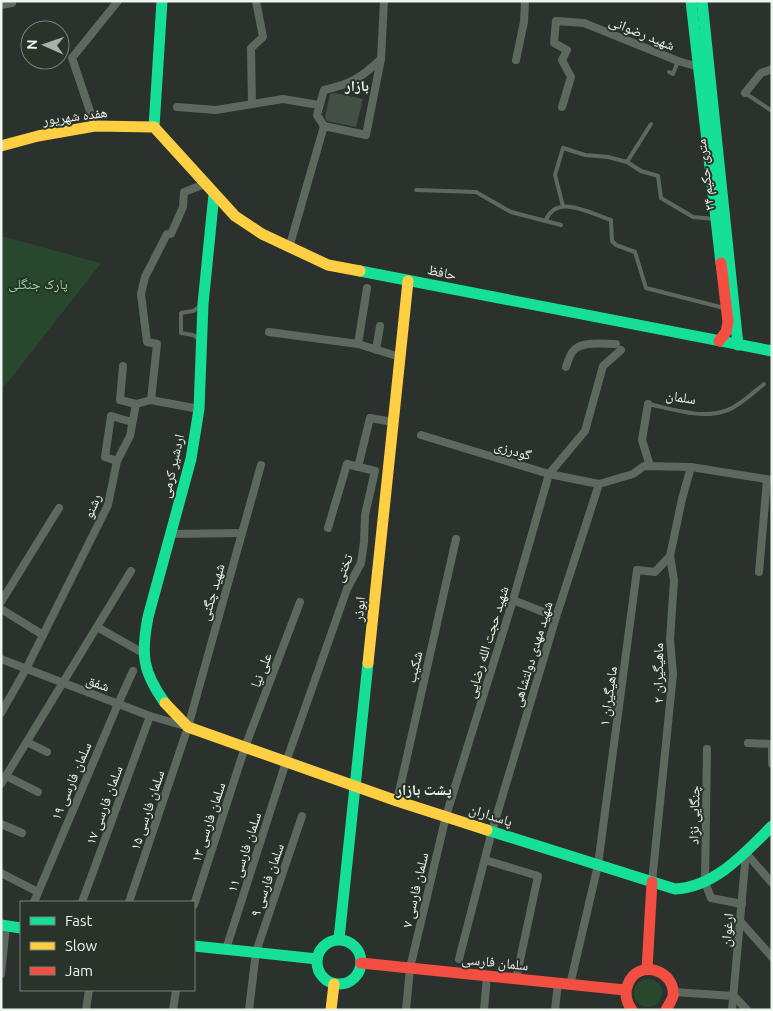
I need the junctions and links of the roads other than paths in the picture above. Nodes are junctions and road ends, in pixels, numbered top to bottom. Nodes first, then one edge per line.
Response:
1 (118, 1) edge
2 (162, 1) edge
3 (256, 1) edge
4 (384, 1) edge
5 (525, 1) edge
6 (691, 1) edge
7 (702, 1) edge
8 (12, 3) dead end
9 (1, 5) edge
10 (381, 59) junction
11 (516, 60) dead end
12 (678, 61) junction
13 (699, 68) junction
14 (772, 69) edge
15 (668, 72) dead end
16 (744, 93) joint
17 (252, 104) junction
18 (319, 105) junction
19 (177, 107) dead end
20 (562, 107) dead end
21 (772, 111) edge
22 (651, 124) dead end
23 (95, 126) junction
24 (324, 126) junction
25 (154, 128) junction
26 (1, 146) edge
27 (628, 162) junction
28 (205, 184) junction
29 (416, 190) dead end
30 (214, 194) junction
31 (563, 206) junction
32 (716, 219) junction
33 (546, 220) junction
34 (562, 225) dead end
35 (288, 248) junction
36 (408, 281) junction
37 (367, 288) dead end
38 (203, 304) junction
39 (727, 308) junction
40 (380, 326) dead end
41 (269, 332) dead end
42 (202, 341) junction
43 (719, 341) junction
44 (358, 344) junction
45 (738, 345) junction
46 (376, 350) junction
47 (772, 351) edge
48 (400, 357) junction
49 (123, 366) dead end
50 (566, 367) dead end
51 (764, 384) dead end
52 (150, 400) junction
53 (136, 404) junction
54 (648, 404) joint
55 (199, 409) junction
56 (132, 422) junction
57 (393, 422) junction
58 (421, 436) dead end
59 (117, 462) junction
60 (261, 465) dead end
61 (650, 466) junction
62 (358, 467) junction
63 (692, 467) junction
64 (549, 474) junction
65 (770, 480) edge
66 (599, 484) junction
67 (59, 508) dead end
68 (328, 528) dead end
69 (242, 532) junction
70 (171, 534) junction
71 (456, 539) dead end
72 (670, 556) junction
73 (131, 571) dead end
74 (759, 572) dead end
75 (513, 600) junction
76 (1, 602) edge
77 (300, 602) dead end
78 (1, 609) edge
79 (556, 617) junction
80 (97, 627) junction
81 (43, 635) junction
82 (143, 653) junction
83 (1, 659) edge
84 (26, 669) junction
85 (133, 671) dead end
86 (64, 683) junction
87 (118, 704) junction
88 (1, 713) edge
89 (150, 716) junction
90 (188, 726) junction
91 (27, 742) junction
92 (748, 743) dead end
93 (772, 744) edge
94 (245, 747) junction
95 (707, 749) dead end
96 (47, 752) dead end
97 (286, 762) junction
98 (772, 764) edge
99 (6, 776) junction
100 (1, 784) edge
101 (356, 786) junction
102 (38, 792) dead end
103 (397, 801) junction
104 (302, 816) dead end
105 (446, 816) junction
106 (1, 824) edge
107 (772, 826) edge
108 (492, 831) junction
109 (22, 833) dead end
110 (746, 853) junction
111 (485, 860) junction
112 (598, 865) junction
113 (1, 873) edge
114 (652, 882) junction
115 (705, 882) junction
116 (772, 883) edge
117 (38, 892) junction
118 (34, 901) edge
119 (82, 901) edge
120 (129, 901) edge
121 (195, 902) edge
122 (742, 904) junction
123 (740, 921) junction
124 (4, 926) edge
125 (20, 928) edge
126 (339, 939) junction
127 (195, 946) edge
128 (226, 949) junction
129 (256, 952) junction
130 (772, 957) edge
131 (317, 959) junction
132 (459, 959) dead end
133 (361, 963) junction
134 (410, 968) junction
135 (647, 969) junction
136 (1, 974) edge
137 (488, 976) junction
138 (516, 979) junction
139 (334, 984) junction
140 (564, 984) junction
141 (625, 990) junction
142 (89, 991) edge
143 (176, 991) edge
144 (673, 992) junction
145 (734, 996) junction
146 (86, 1010) edge
147 (173, 1010) edge
148 (249, 1010) edge
149 (331, 1010) edge
150 (406, 1010) edge
151 (484, 1010) edge
152 (555, 1010) edge
153 (632, 1010) edge
154 (666, 1010) edge
155 (732, 1010) edge
156 (748, 1010) edge

1 - 23 street
2 - 25 main road
3 - 17 street
4 - 10 street
5 - 11 street
6 - 13 main road, ۲۴ متری حکیم
7 - 45 main road, ۲۴ متری حکیم
8 - 9 street
10 - 18 street
10 - 24 street
12 - 13 street, شهید رضوانی
12 - 15 lane
12 - 20 street, شهید رضوانی
13 - 32 main road, ۲۴ متری حکیم
14 - 16 street
16 - 21 lane
17 - 18 street
17 - 19 street
18 - 24 street
22 - 27 lane
23 - 25 main road, هفده شهریور
23 - 26 main road, هفده شهریور
24 - 35 street
25 - 28 main road, حافظ
27 - 31 lane
27 - 32 lane
28 - 30 main road, حافظ
28 - 52 street
29 - 33 lane
30 - 35 main road, حافظ
30 - 38 main road, اردشیر کرمی
31 - 33 lane
31 - 39 lane
32 - 39 main road, ۲۴ متری حکیم
33 - 34 lane
35 - 36 main road, حافظ
36 - 43 main road, حافظ
36 - 48 main road, ابوذر
37 - 44 street
38 - 42 main road, اردشیر کرمی
38 - 42 lane
39 - 43 main road, ۲۴ متری حکیم
40 - 46 street
41 - 44 street
42 - 55 main road, اردشیر کرمی
43 - 45 main road, حافظ
44 - 46 street
45 - 47 main road, حافظ
46 - 48 street
48 - 57 main road, ابوذر
49 - 53 street
50 - 64 street
51 - 54 lane, سلمان
52 - 53 street
52 - 55 street
53 - 56 street, رشنو
54 - 61 street, سلمان
55 - 70 main road, اردشیر کرمی
56 - 59 street, رشنو
56 - 59 street
57 - 62 street
57 - 101 main road, ابوذر
58 - 64 street, گودرزی
59 - 81 street, رشنو
60 - 69 street, شهید چگنی
61 - 63 street
61 - 66 street
62 - 68 street
62 - 97 street, تختی
63 - 65 street
63 - 72 street, ماهیگیران ۲
64 - 66 street, گودرزی
64 - 75 street, شهید حجت الله رضایی
65 - 74 street
66 - 79 street, شهید مهدی دولتشاهی
67 - 76 street
69 - 70 street
69 - 90 street, شهید چگنی
70 - 82 main road, اردشیر کرمی
71 - 103 street, شکیب
72 - 112 street, ماهیگیران ۱
72 - 114 street, ماهیگیران ۲
73 - 80 street
75 - 79 street
75 - 105 street, شهید حجت الله رضایی
77 - 94 street, علی نیا
78 - 81 street
79 - 108 street, شهید مهدی دولتشاهی
80 - 82 street
80 - 86 street
81 - 84 street, رشنو
82 - 90 main road, اردشیر کرمی
83 - 84 street, شفق
84 - 86 street, شفق
84 - 88 street, رشنو
85 - 87 street, سلمان فارسی ۱۹
86 - 87 street, شفق
86 - 91 street
87 - 89 street, شفق
87 - 117 street, سلمان فارسی ۱۹
89 - 90 street, شفق
89 - 119 street, سلمان فارسی ۱۷
90 - 94 main road, پاسداران
90 - 120 street, سلمان فارسی ۱۵
91 - 96 street
91 - 99 street
92 - 93 street
93 - 98 street
94 - 97 main road, پاسداران
94 - 121 street, سلمان فارسی ۱۳
95 - 115 street, چنگایی نژاد
97 - 101 main road, پاسداران
97 - 128 street, سلمان فارسی ۱۱
99 - 100 street
99 - 102 street
101 - 103 main road, پاسداران
101 - 126 main road, ابوذر
103 - 105 main road, پاسداران
104 - 129 street, سلمان فارسی ۹
105 - 108 main road, پاسداران
105 - 134 street, سلمان فارسی ۷
106 - 109 street
107 - 110 main road, پاسداران
108 - 111 street, شهید مهدی دولتشاهی
108 - 112 main road, پاسداران
110 - 115 main road, پاسداران
110 - 116 street
110 - 122 street, ارغوان
111 - 132 street, شهید مهدی دولتشاهی
111 - 138 street
112 - 114 main road, پاسداران
112 - 140 street
113 - 117 street
114 - 115 main road, پاسداران
114 - 135 main road
115 - 122 street
117 - 118 street, سلمان فارسی ۱۹
122 - 123 street, ارغوان
123 - 130 street
123 - 145 street, ارغوان
124 - 125 main road
124 - 136 street
126 - 131 main road
126 - 133 main road
127 - 128 main road
128 - 129 main road
129 - 131 main road
129 - 148 street, سلمان فارسی ۹
131 - 139 main road
133 - 134 main road, سلمان فارسی
133 - 139 main road
134 - 137 main road, سلمان فارسی
134 - 150 street, سلمان فارسی ۷
135 - 141 main road
135 - 144 main road
137 - 138 main road, سلمان فارسی
137 - 151 street
138 - 140 main road, سلمان فارسی
139 - 149 main road
140 - 141 main road, سلمان فارسی
140 - 152 street
141 - 153 main road
142 - 146 street
143 - 147 street
144 - 145 street
144 - 154 main road
145 - 155 street, ارغوان
145 - 156 street

